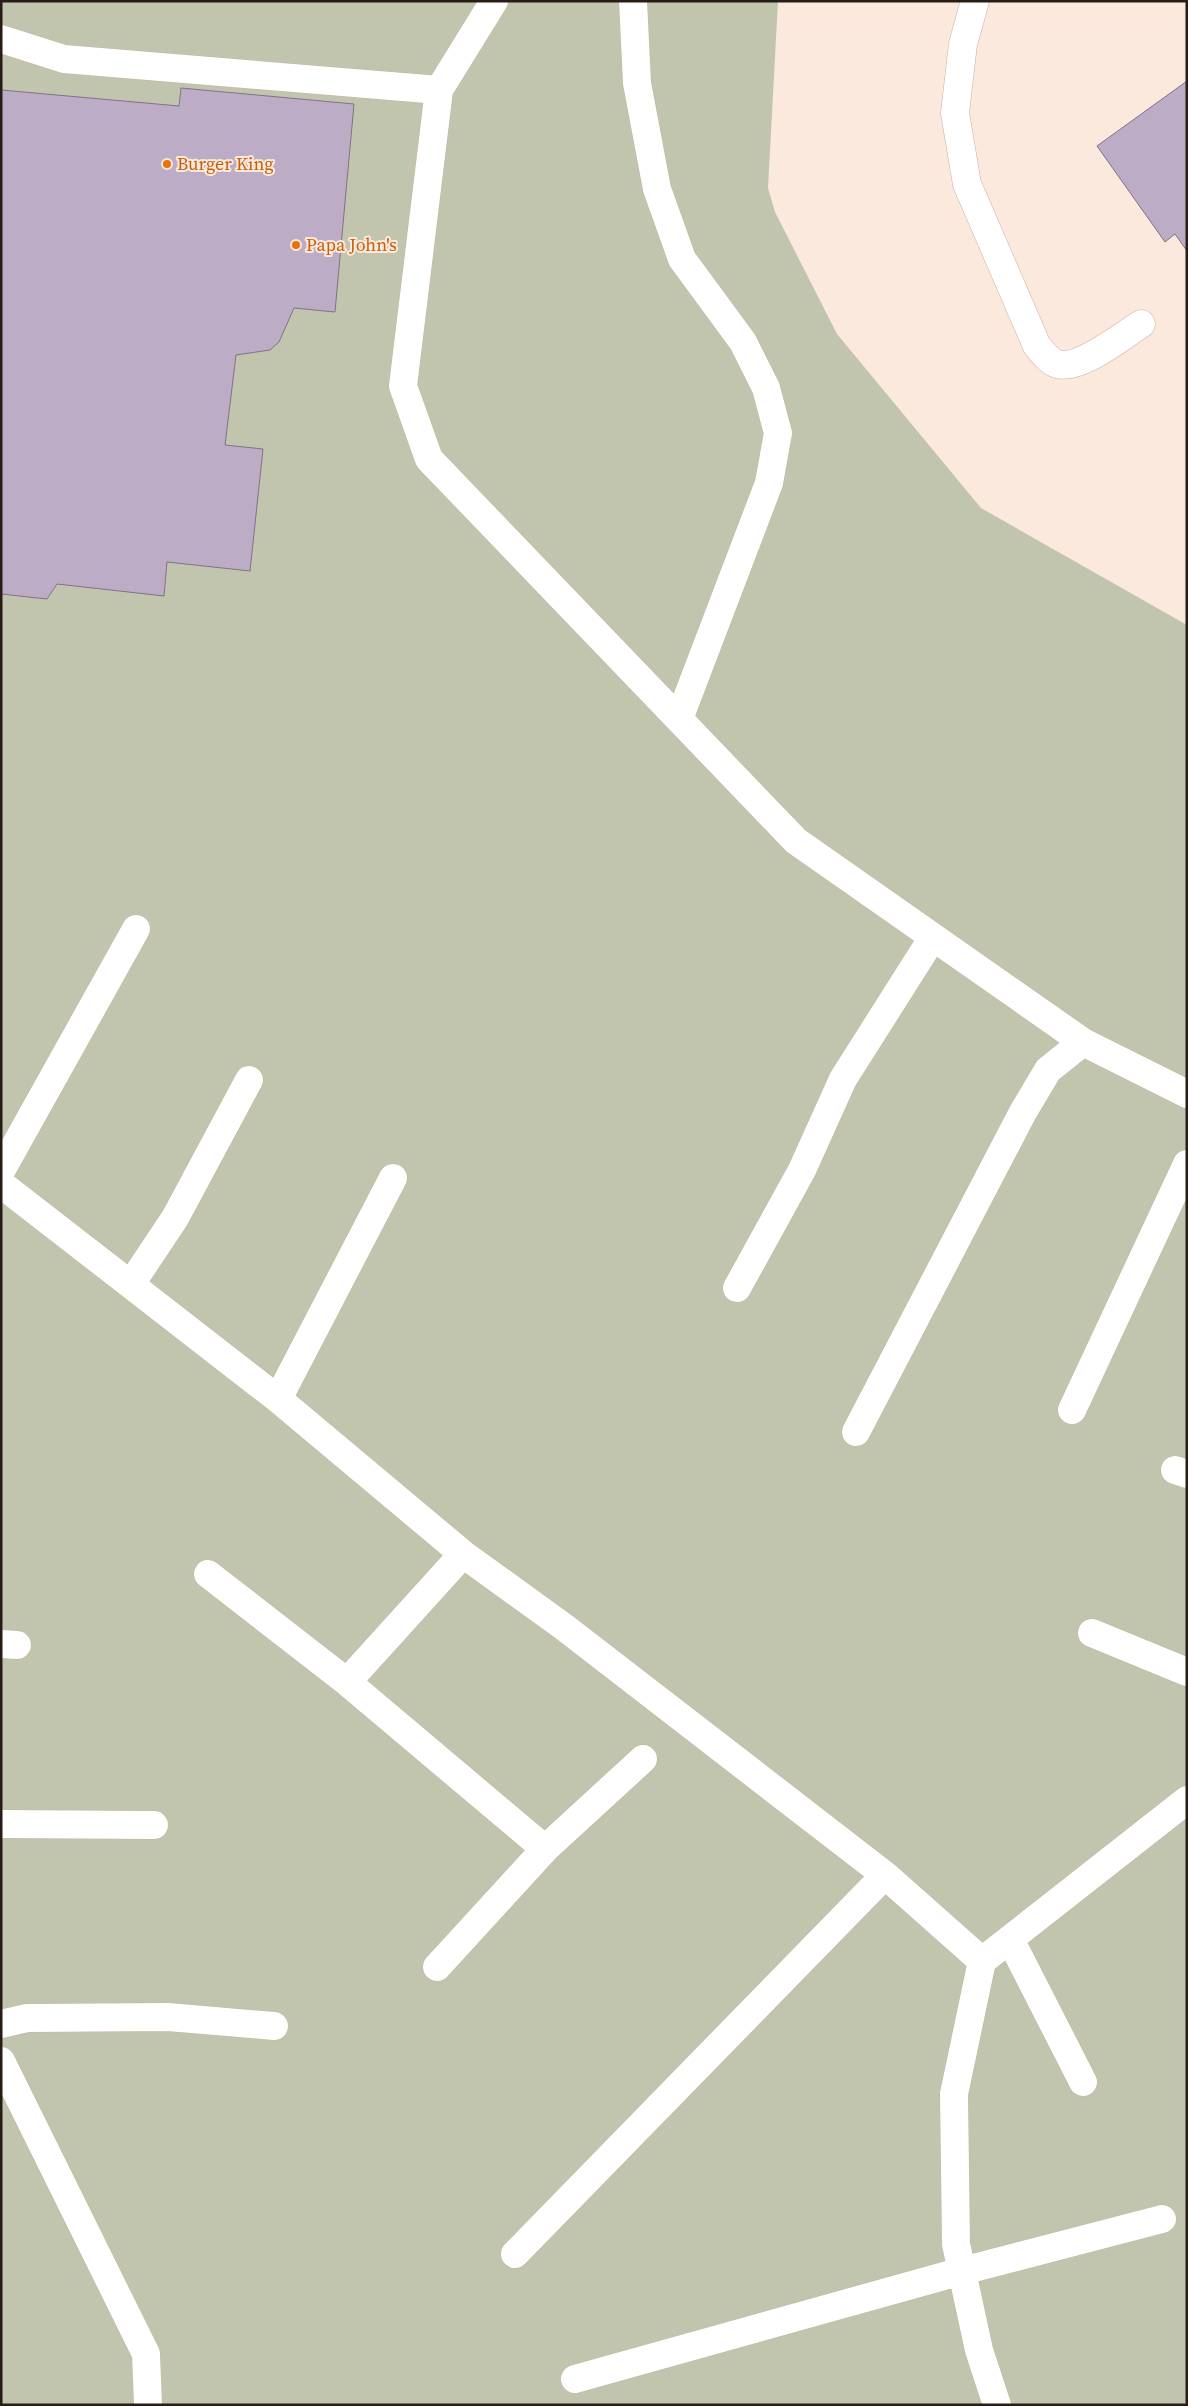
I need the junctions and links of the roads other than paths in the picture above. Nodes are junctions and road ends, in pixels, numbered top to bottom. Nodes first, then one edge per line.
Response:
1 (494, 1) edge
2 (633, 1) edge
3 (974, 1) edge
4 (1, 39) edge
5 (439, 90) junction
6 (1141, 324) dead end
7 (679, 719) junction
8 (136, 929) dead end
9 (933, 937) junction
10 (1083, 1042) junction
11 (249, 1080) dead end
12 (1187, 1094) edge
13 (1187, 1164) edge
14 (1, 1171) edge
15 (392, 1178) dead end
16 (1, 1184) edge
17 (131, 1284) junction
18 (737, 1288) dead end
19 (278, 1399) junction
20 (1072, 1410) dead end
21 (856, 1432) dead end
22 (463, 1554) junction
23 (208, 1574) dead end
24 (1092, 1633) dead end
25 (1187, 1672) edge
26 (347, 1682) junction
27 (643, 1759) dead end
28 (1186, 1801) edge
29 (1, 1824) edge
30 (154, 1825) dead end
31 (545, 1849) junction
32 (885, 1875) junction
33 (1010, 1939) junction
34 (982, 1961) junction
35 (437, 1967) dead end
36 (1, 2024) edge
37 (274, 2026) dead end
38 (1, 2061) edge
39 (1083, 2082) dead end
40 (1162, 2219) dead end
41 (515, 2254) dead end
42 (962, 2270) junction
43 (575, 2379) dead end
44 (148, 2405) edge
45 (997, 2405) edge

1 - 5 lane
2 - 7 lane
3 - 6 lane
4 - 5 lane
5 - 7 lane
7 - 9 lane
8 - 14 lane
9 - 10 lane
9 - 18 lane
10 - 12 lane
10 - 21 lane
11 - 17 lane
13 - 20 lane
15 - 19 lane
16 - 17 lane
17 - 19 lane
19 - 22 lane
22 - 26 lane
22 - 32 lane
23 - 26 lane
24 - 25 lane
26 - 31 lane
27 - 31 lane
28 - 33 lane
29 - 30 lane
31 - 35 lane
32 - 34 lane
32 - 41 lane
33 - 34 lane
33 - 39 lane
34 - 42 lane
36 - 37 lane
38 - 44 lane
40 - 42 lane
42 - 43 lane
42 - 45 lane

